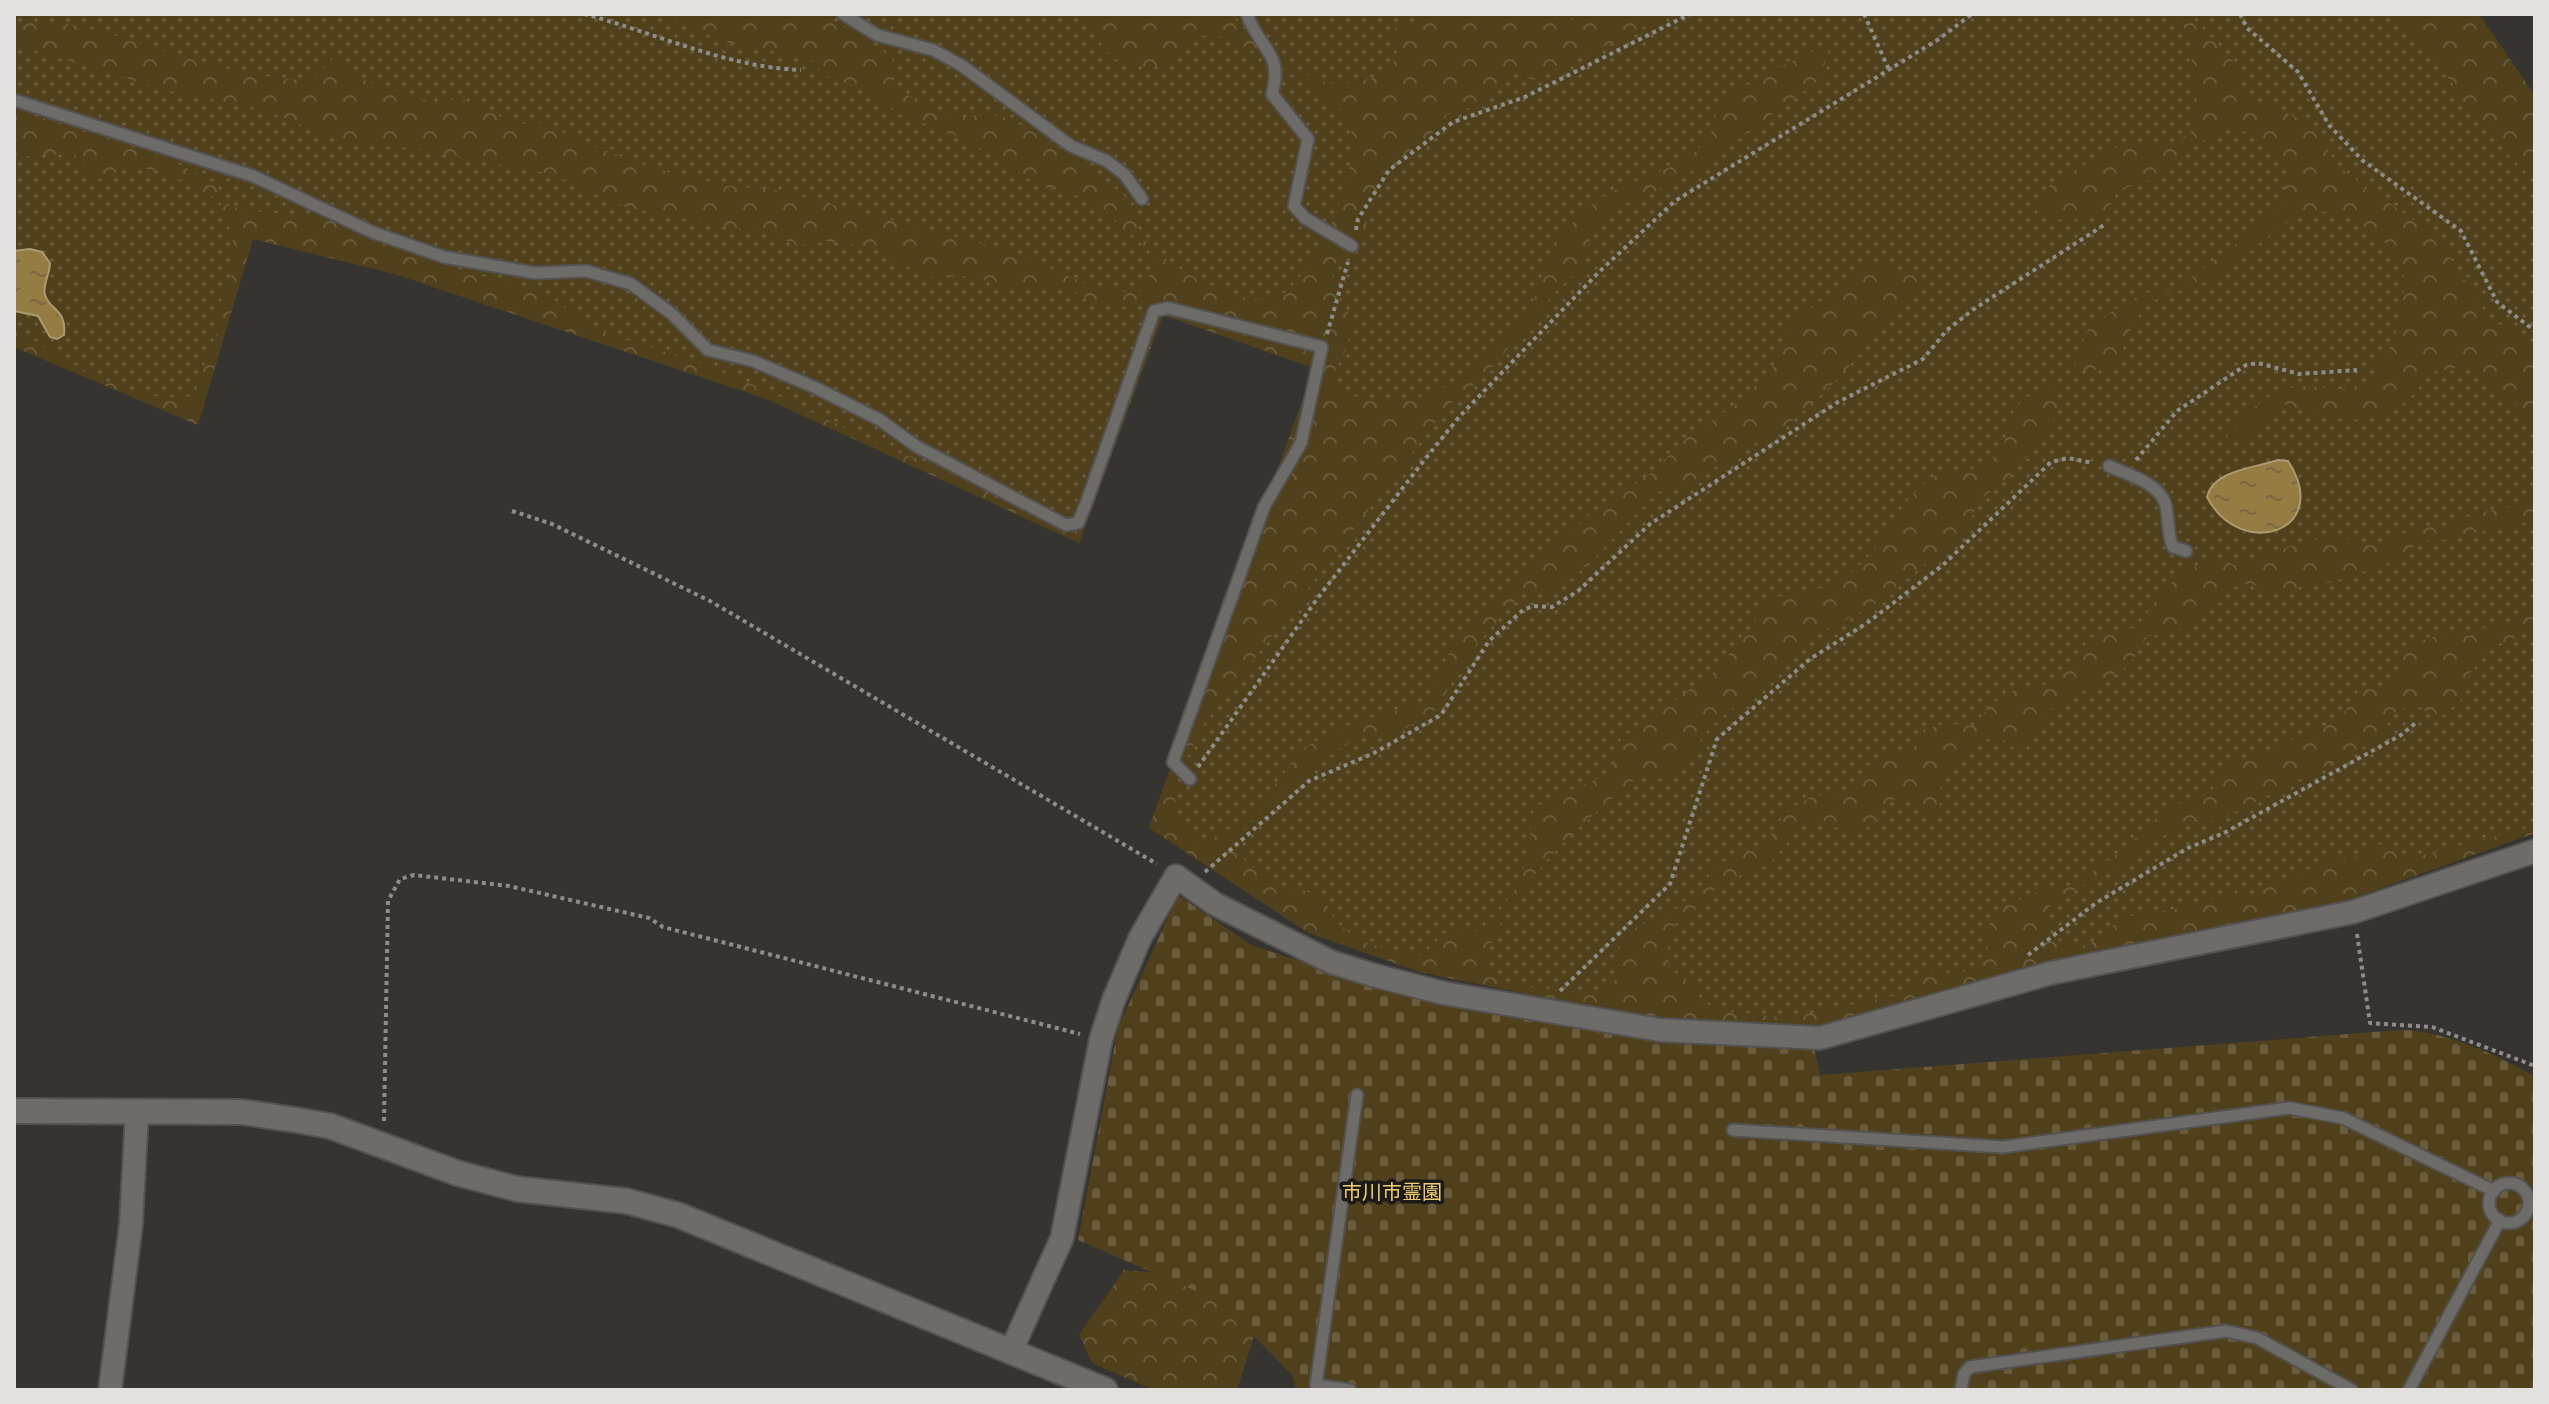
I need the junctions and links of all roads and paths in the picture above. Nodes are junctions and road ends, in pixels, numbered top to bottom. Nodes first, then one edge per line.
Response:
1 (584, 14) edge
2 (843, 14) edge
3 (1247, 14) edge
4 (1690, 14) edge
5 (1864, 14) edge
6 (1972, 14) edge
7 (2240, 14) edge
8 (801, 70) dead end
9 (1889, 70) junction
10 (14, 100) edge
11 (1142, 199) dead end
12 (2104, 225) dead end
13 (1352, 246) junction
14 (2535, 331) edge
15 (1322, 347) junction
16 (2357, 370) dead end
17 (2109, 466) junction
18 (512, 511) dead end
19 (2186, 551) dead end
20 (2418, 721) dead end
21 (1190, 779) joint
22 (2535, 851) edge
23 (1183, 880) junction
24 (2355, 924) dead end
25 (2026, 957) dead end
26 (1542, 1010) junction
27 (1101, 1039) junction
28 (2535, 1066) edge
29 (1357, 1095) dead end
30 (14, 1111) edge
31 (137, 1111) junction
32 (1733, 1130) dead end
33 (388, 1147) junction
34 (2494, 1191) junction
35 (2500, 1220) junction
36 (1011, 1351) junction
37 (110, 1390) edge
38 (1105, 1390) edge
39 (1350, 1390) edge
40 (1961, 1390) edge
41 (2352, 1390) edge
42 (2409, 1390) edge

1 - 8 path
2 - 11 lane
3 - 13 lane
4 - 13 path
5 - 9 path
6 - 9 path
7 - 14 path
9 - 21 path
10 - 15 lane
12 - 23 path
13 - 15 path
15 - 21 lane
16 - 17 path
17 - 19 lane
17 - 26 path
18 - 23 path
20 - 25 path
22 - 26 street
23 - 26 street
23 - 27 street
24 - 28 path
27 - 33 path
27 - 36 street
29 - 39 lane
30 - 31 street
31 - 33 street
31 - 37 street
32 - 34 lane
33 - 36 street
34 - 35 lane
34 - 35 lane
35 - 42 lane
36 - 38 street
40 - 41 lane

